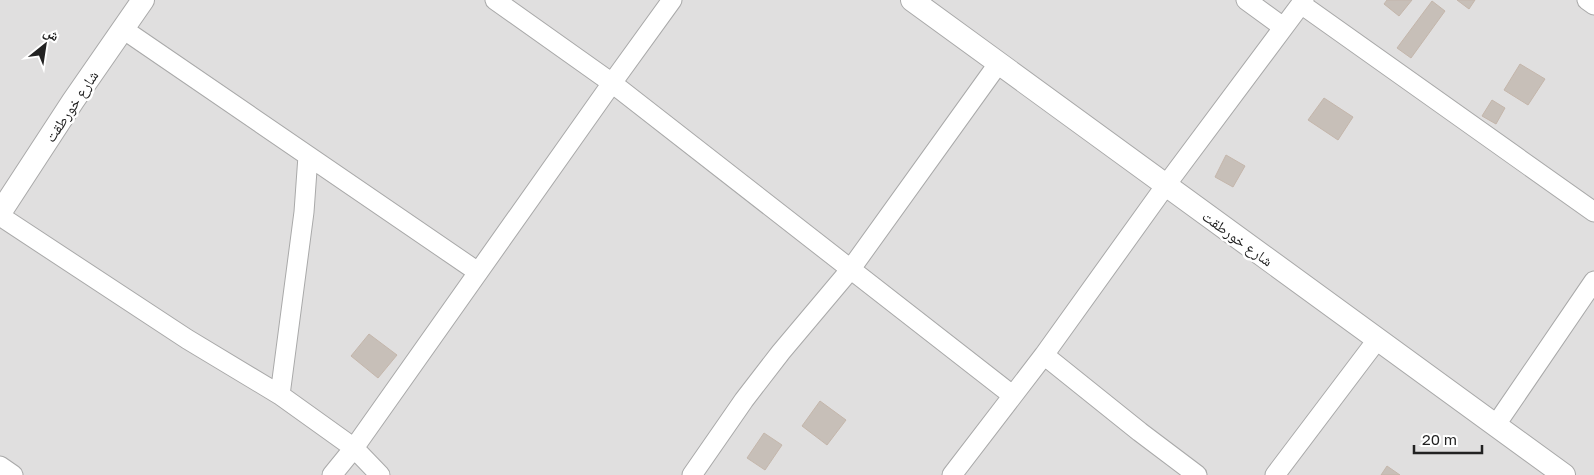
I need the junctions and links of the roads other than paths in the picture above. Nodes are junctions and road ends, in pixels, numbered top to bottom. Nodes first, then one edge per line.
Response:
1 (143, 0) edge
2 (495, 0) edge
3 (672, 0) edge
4 (912, 0) edge
5 (1246, 0) edge
6 (1587, 0) edge
7 (1302, 2) edge
8 (1594, 5) edge
9 (1283, 27) junction
10 (123, 29) junction
11 (998, 64) junction
12 (612, 83) junction
13 (308, 156) junction
14 (1166, 185) junction
15 (1594, 212) edge
16 (0, 215) edge
17 (850, 270) junction
18 (478, 272) junction
19 (1594, 281) edge
20 (1377, 340) junction
21 (1044, 355) junction
22 (280, 395) junction
23 (1012, 395) junction
24 (1495, 426) junction
25 (354, 448) junction
26 (0, 466) edge
27 (13, 475) edge
28 (332, 475) edge
29 (380, 475) edge
30 (692, 475) edge
31 (952, 475) edge
32 (1197, 475) edge
33 (1275, 475) edge
34 (1564, 475) edge

1 - 10 street, شارع خورطقت
2 - 12 street
3 - 12 street
4 - 11 street, شارع خورطقت
5 - 9 street
6 - 8 street
7 - 9 street
7 - 15 street
9 - 14 street
10 - 13 street
10 - 16 street, شارع خورطقت
11 - 14 street, شارع خورطقت
11 - 17 street
12 - 17 street
12 - 18 street
13 - 18 street
13 - 22 street
14 - 20 street, شارع خورطقت
14 - 21 street
16 - 22 street
17 - 23 street
17 - 30 street
18 - 25 street
19 - 24 street
20 - 24 street, شارع خورطقت
20 - 33 street
21 - 23 street
21 - 32 street
22 - 25 street
23 - 31 street
24 - 34 street, شارع خورطقت
25 - 28 street
25 - 29 street
26 - 27 street

